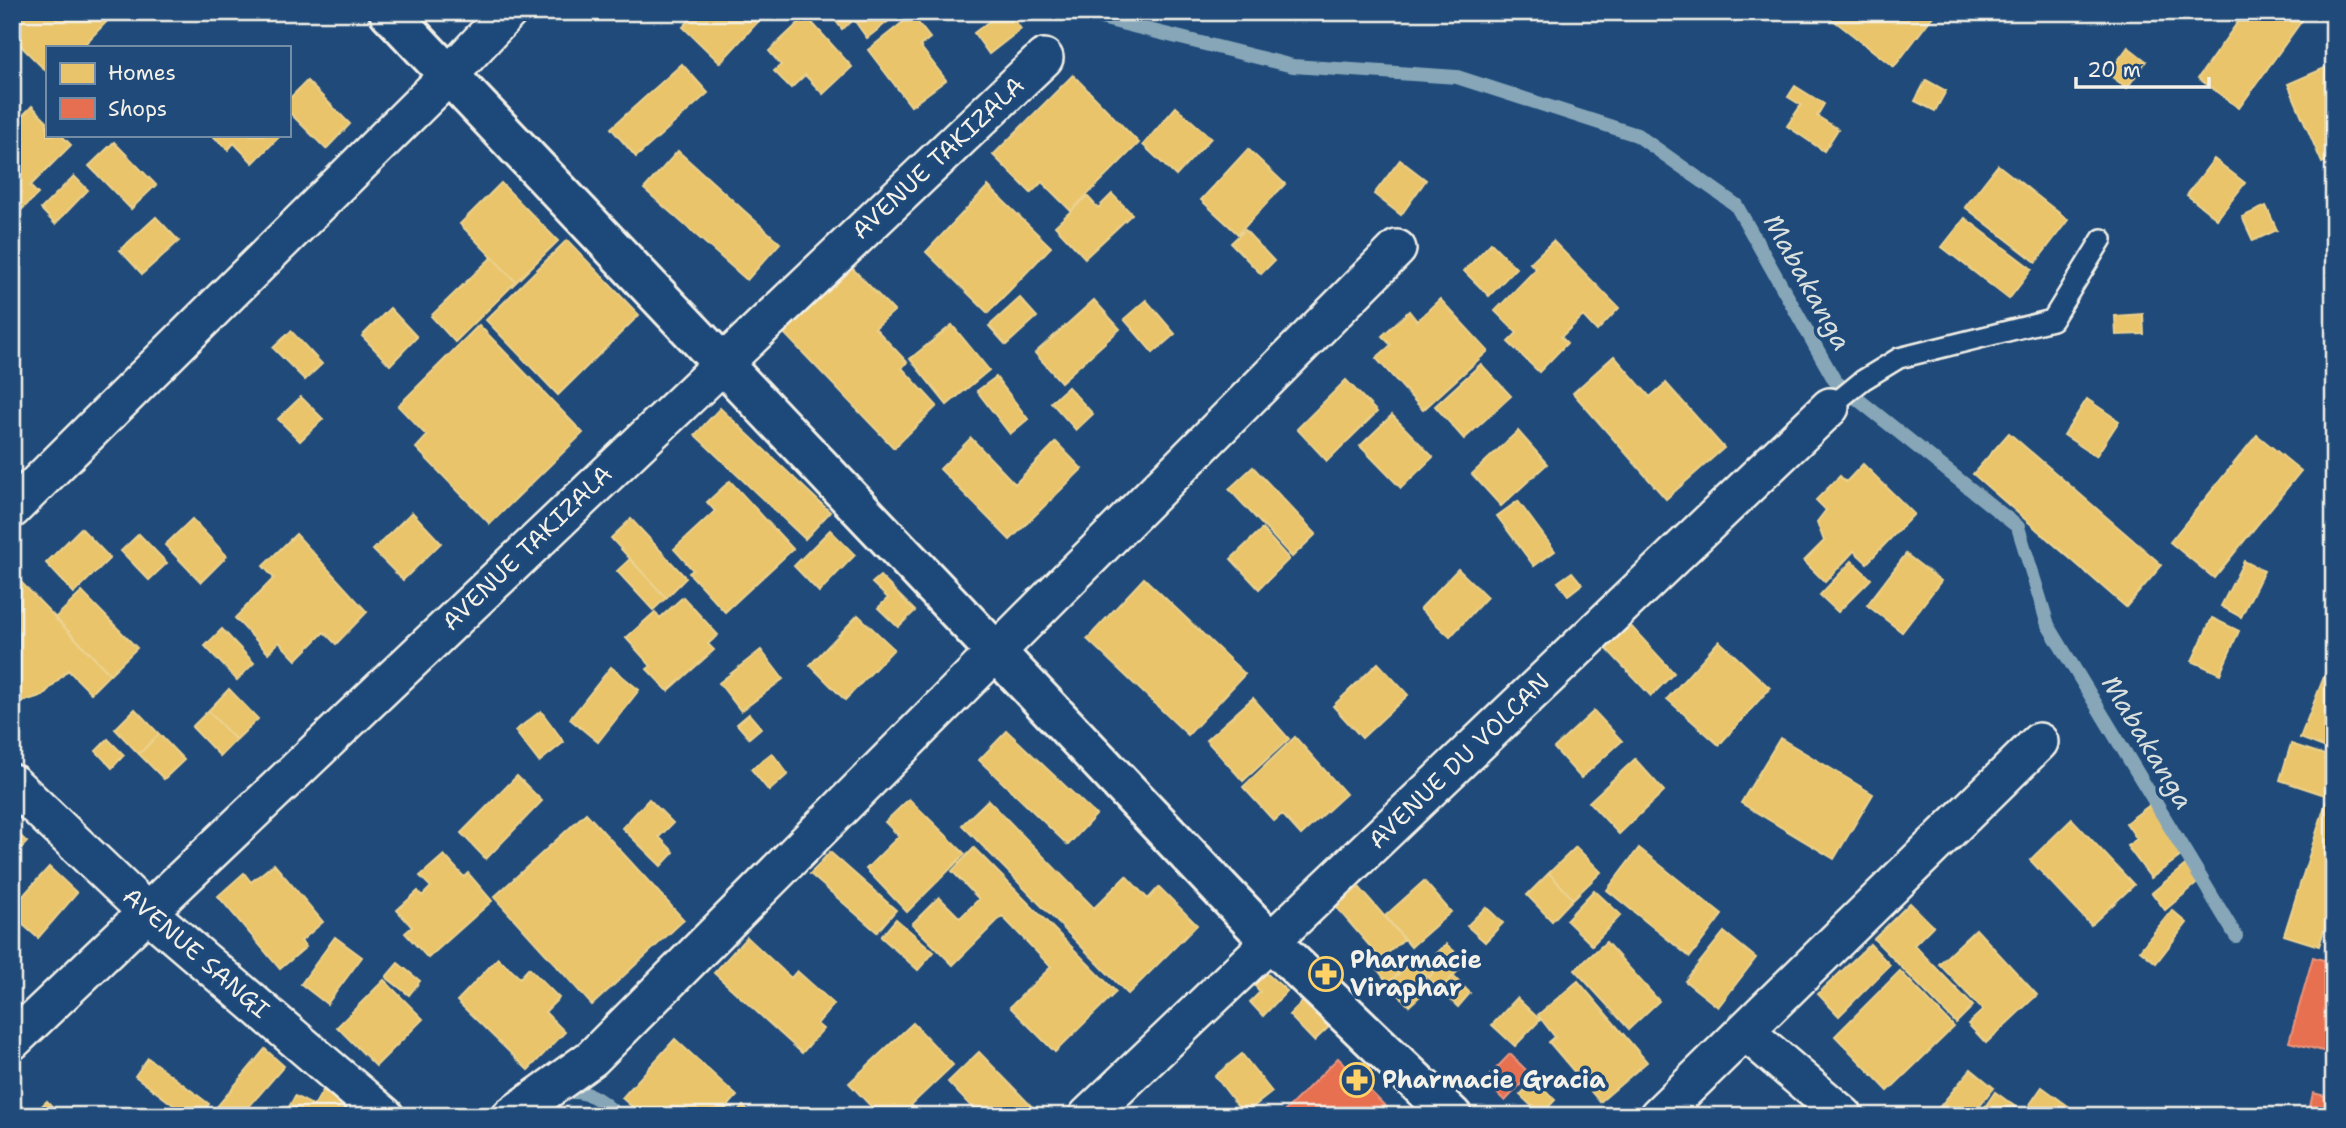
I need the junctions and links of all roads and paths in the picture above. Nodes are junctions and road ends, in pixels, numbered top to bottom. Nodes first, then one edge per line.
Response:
1 (389, 12) edge
2 (508, 12) edge
3 (1044, 58) dead end
4 (450, 74) junction
5 (2102, 239) dead end
6 (1398, 249) dead end
7 (721, 362) junction
8 (1830, 407) joint
9 (12, 509) edge
10 (998, 654) junction
11 (2039, 742) dead end
12 (12, 783) edge
13 (146, 911) junction
14 (1270, 941) junction
15 (1746, 1032) junction
16 (12, 1041) edge
17 (385, 1116) edge
18 (511, 1116) edge
19 (1088, 1116) edge
20 (1452, 1116) edge
21 (1658, 1116) edge
22 (1843, 1116) edge

1 - 4 street
2 - 4 street
3 - 7 street, AVENUE TAKIZALA
4 - 7 street
4 - 9 street
5 - 8 lane
6 - 10 street
7 - 10 street
7 - 13 street, AVENUE TAKIZALA
8 - 14 street, AVENUE DU VOLCAN
10 - 14 street
10 - 18 street
11 - 15 street
12 - 13 street, AVENUE SANGI
13 - 16 street, AVENUE TAKIZALA
13 - 17 street, AVENUE SANGI
14 - 19 street, AVENUE DU VOLCAN
14 - 20 street
15 - 21 street
15 - 22 street

